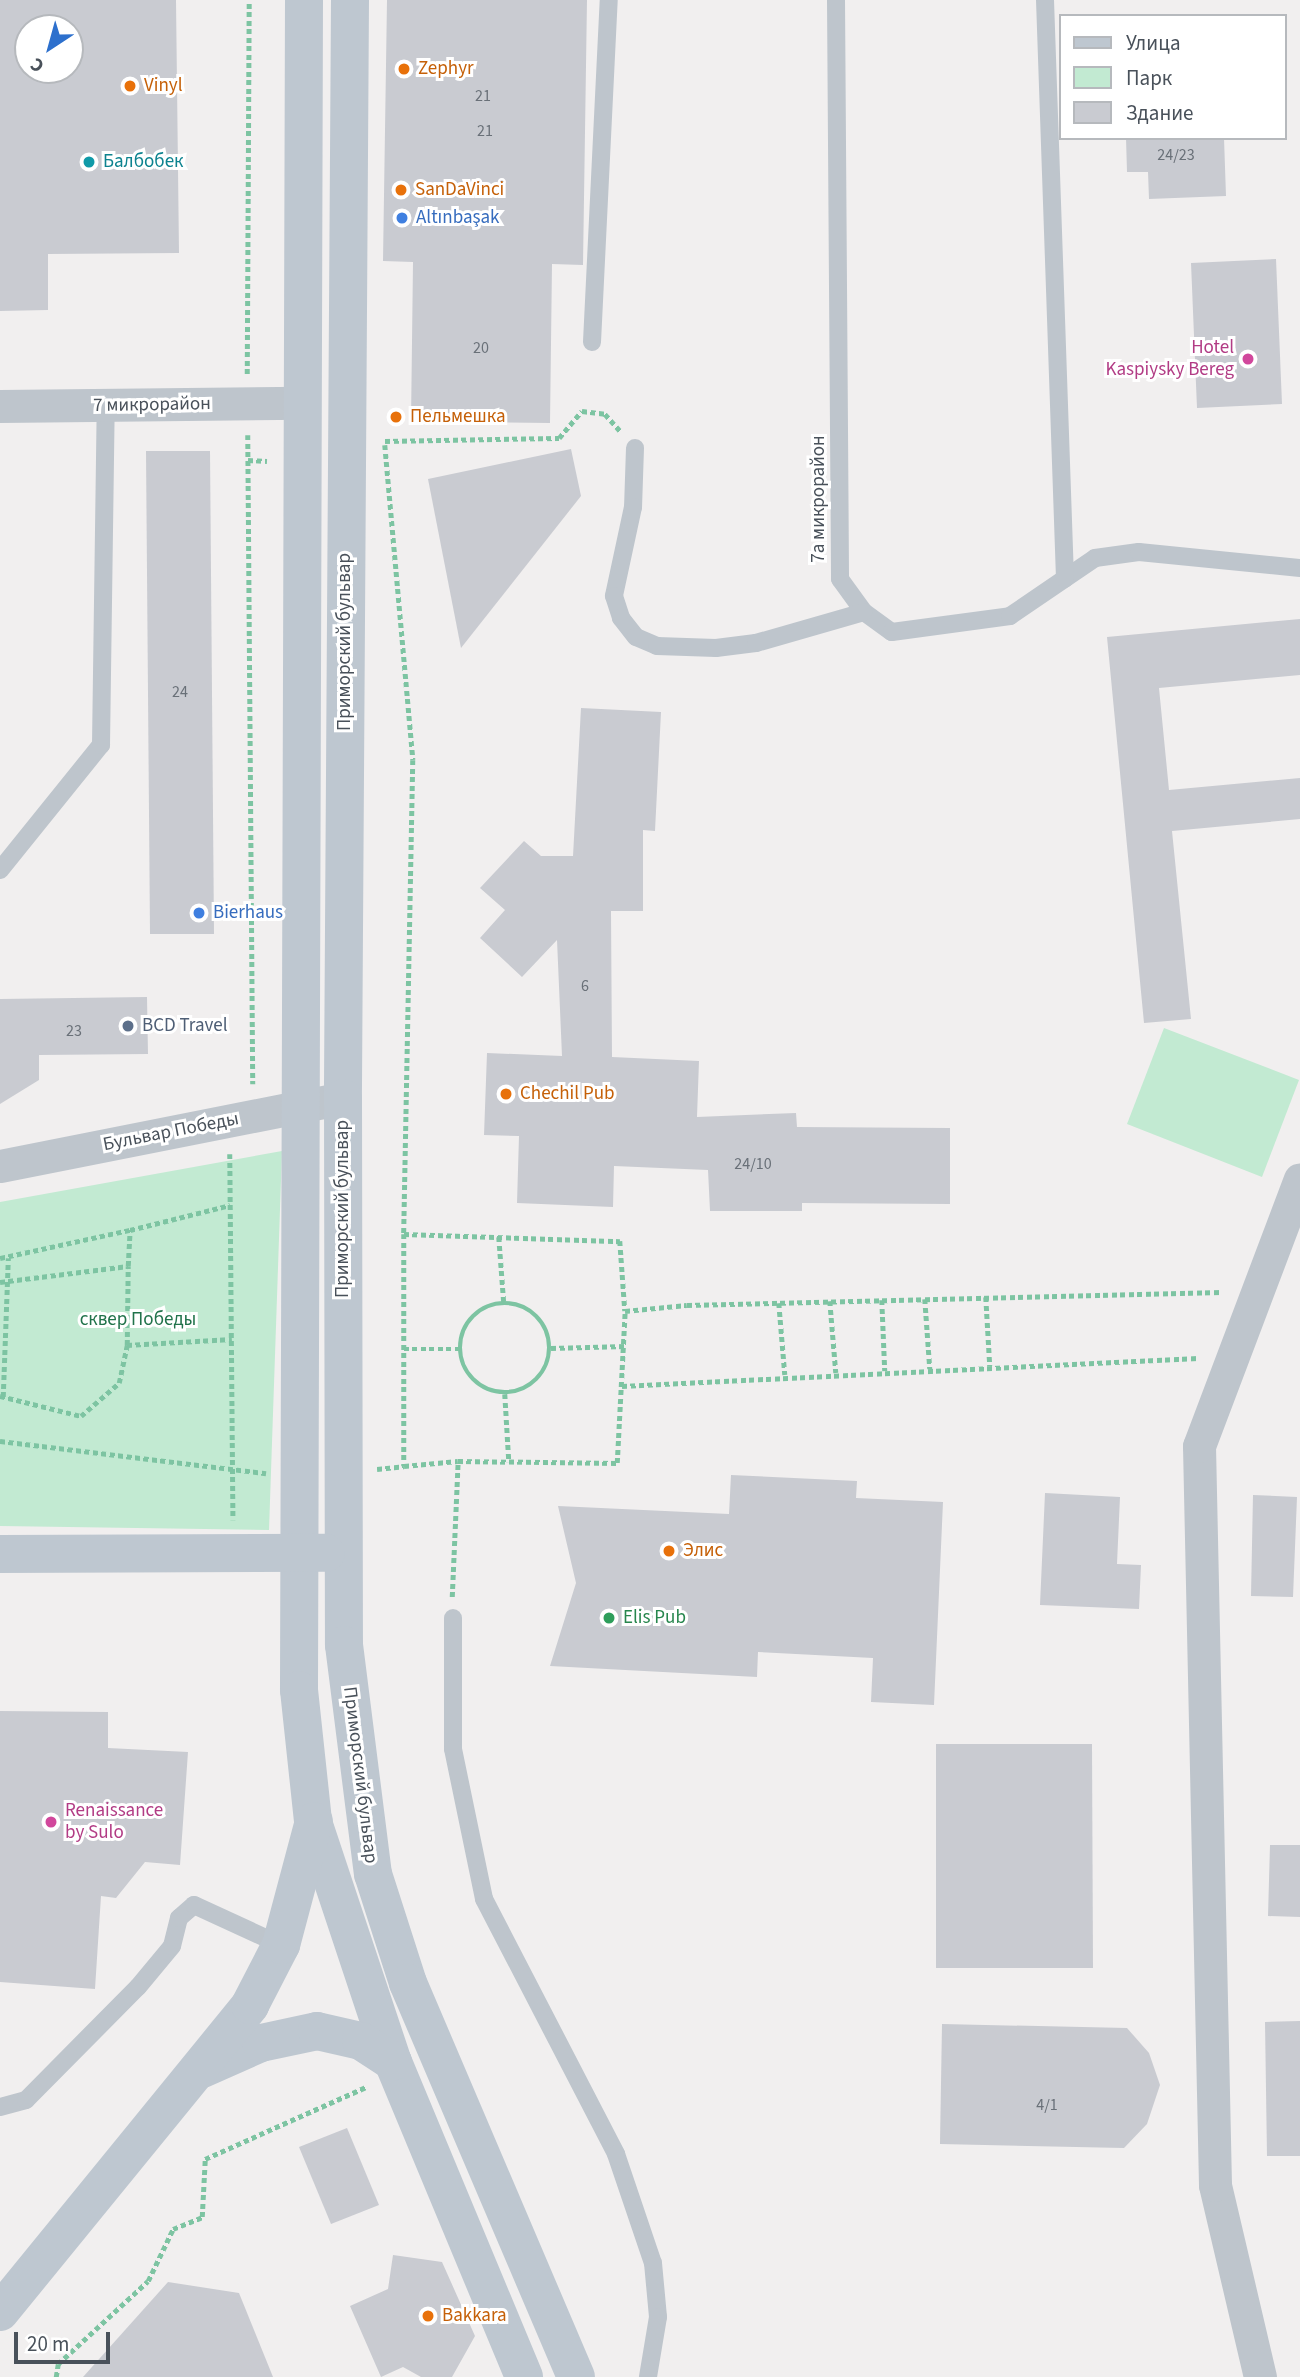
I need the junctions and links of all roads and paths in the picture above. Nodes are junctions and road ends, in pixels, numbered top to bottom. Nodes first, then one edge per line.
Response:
1 (249, 0) edge
2 (303, 0) edge
3 (350, 0) edge
4 (609, 0) edge
5 (836, 0) edge
6 (1045, 0) edge
7 (592, 342) dead end
8 (247, 404) junction
9 (303, 404) junction
10 (0, 406) edge
11 (106, 406) junction
12 (384, 428) dead end
13 (385, 441) junction
14 (635, 449) joint
15 (1300, 568) edge
16 (1066, 579) junction
17 (864, 612) junction
18 (0, 870) edge
19 (343, 1098) junction
20 (302, 1105) junction
21 (241, 1118) junction
22 (0, 1166) edge
23 (1300, 1179) edge
24 (230, 1205) junction
25 (130, 1230) junction
26 (404, 1234) junction
27 (499, 1237) junction
28 (0, 1258) edge
29 (8, 1258) junction
30 (128, 1266) junction
31 (8, 1280) junction
32 (0, 1282) edge
33 (1254, 1292) junction
34 (986, 1297) junction
35 (925, 1299) junction
36 (882, 1300) junction
37 (830, 1301) junction
38 (504, 1303) junction
39 (779, 1303) junction
40 (625, 1311) junction
41 (232, 1339) junction
42 (127, 1345) junction
43 (626, 1346) junction
44 (551, 1348) junction
45 (404, 1349) junction
46 (458, 1349) junction
47 (1231, 1356) junction
48 (990, 1366) junction
49 (930, 1369) junction
50 (885, 1371) junction
51 (836, 1373) junction
52 (785, 1375) junction
53 (622, 1386) junction
54 (505, 1394) junction
55 (2, 1396) edge
56 (0, 1441) edge
57 (458, 1461) junction
58 (509, 1462) junction
59 (233, 1472) junction
60 (301, 1552) junction
61 (342, 1554) junction
62 (0, 1555) edge
63 (233, 1556) junction
64 (453, 1618) joint
65 (356, 1754) junction
66 (313, 1822) junction
67 (281, 1945) junction
68 (200, 2070) junction
69 (386, 2072) junction
70 (0, 2107) edge
71 (0, 2312) edge
72 (56, 2377) edge
73 (524, 2377) edge
74 (576, 2377) edge
75 (648, 2377) edge
76 (1260, 2377) edge

1 - 8 path
2 - 9 street
3 - 19 street, Приморский бульвар
4 - 7 lane
5 - 17 lane, 7а микрорайон
6 - 16 lane
8 - 9 street, 7 микрорайон
8 - 11 street, 7 микрорайон
8 - 21 path
9 - 20 street
10 - 11 street, 7 микрорайон
11 - 18 lane
12 - 13 path
13 - 14 path
13 - 26 path
14 - 17 lane
15 - 16 lane, 7а микрорайон
16 - 17 lane, 7а микрорайон
19 - 20 street, Бульвар Победы
19 - 61 street, Приморский бульвар
20 - 21 street, Бульвар Победы
20 - 60 street
21 - 22 street, Бульвар Победы
21 - 24 path
23 - 33 street
24 - 25 path
24 - 41 path
25 - 29 path
25 - 30 path
26 - 27 path
26 - 45 path
27 - 38 path
27 - 40 path
28 - 29 path
29 - 31 path
30 - 31 path
30 - 42 path
31 - 32 path
31 - 55 path
33 - 34 path
33 - 47 street
34 - 35 path
34 - 48 path
35 - 36 path
35 - 49 path
36 - 37 path
36 - 50 path
37 - 39 path
37 - 51 path
38 - 44 path
38 - 46 path
39 - 40 path
39 - 52 path
40 - 43 path
41 - 42 path
41 - 59 path
42 - 55 path
43 - 44 path
43 - 53 path
44 - 54 path
45 - 46 path
45 - 57 path
46 - 54 path
47 - 48 path
47 - 76 street
48 - 49 path
49 - 50 path
50 - 51 path
51 - 52 path
52 - 53 path
53 - 58 path
54 - 58 path
56 - 59 path
57 - 58 path
57 - 64 path
59 - 63 path
60 - 61 street
60 - 63 street
60 - 66 street
61 - 65 street, Приморский бульвар
62 - 63 street
64 - 75 lane
65 - 66 street
65 - 74 street, Приморский бульвар
66 - 67 street
66 - 69 street
67 - 68 street
67 - 70 lane
68 - 69 street
68 - 71 street
69 - 72 path
69 - 73 street

